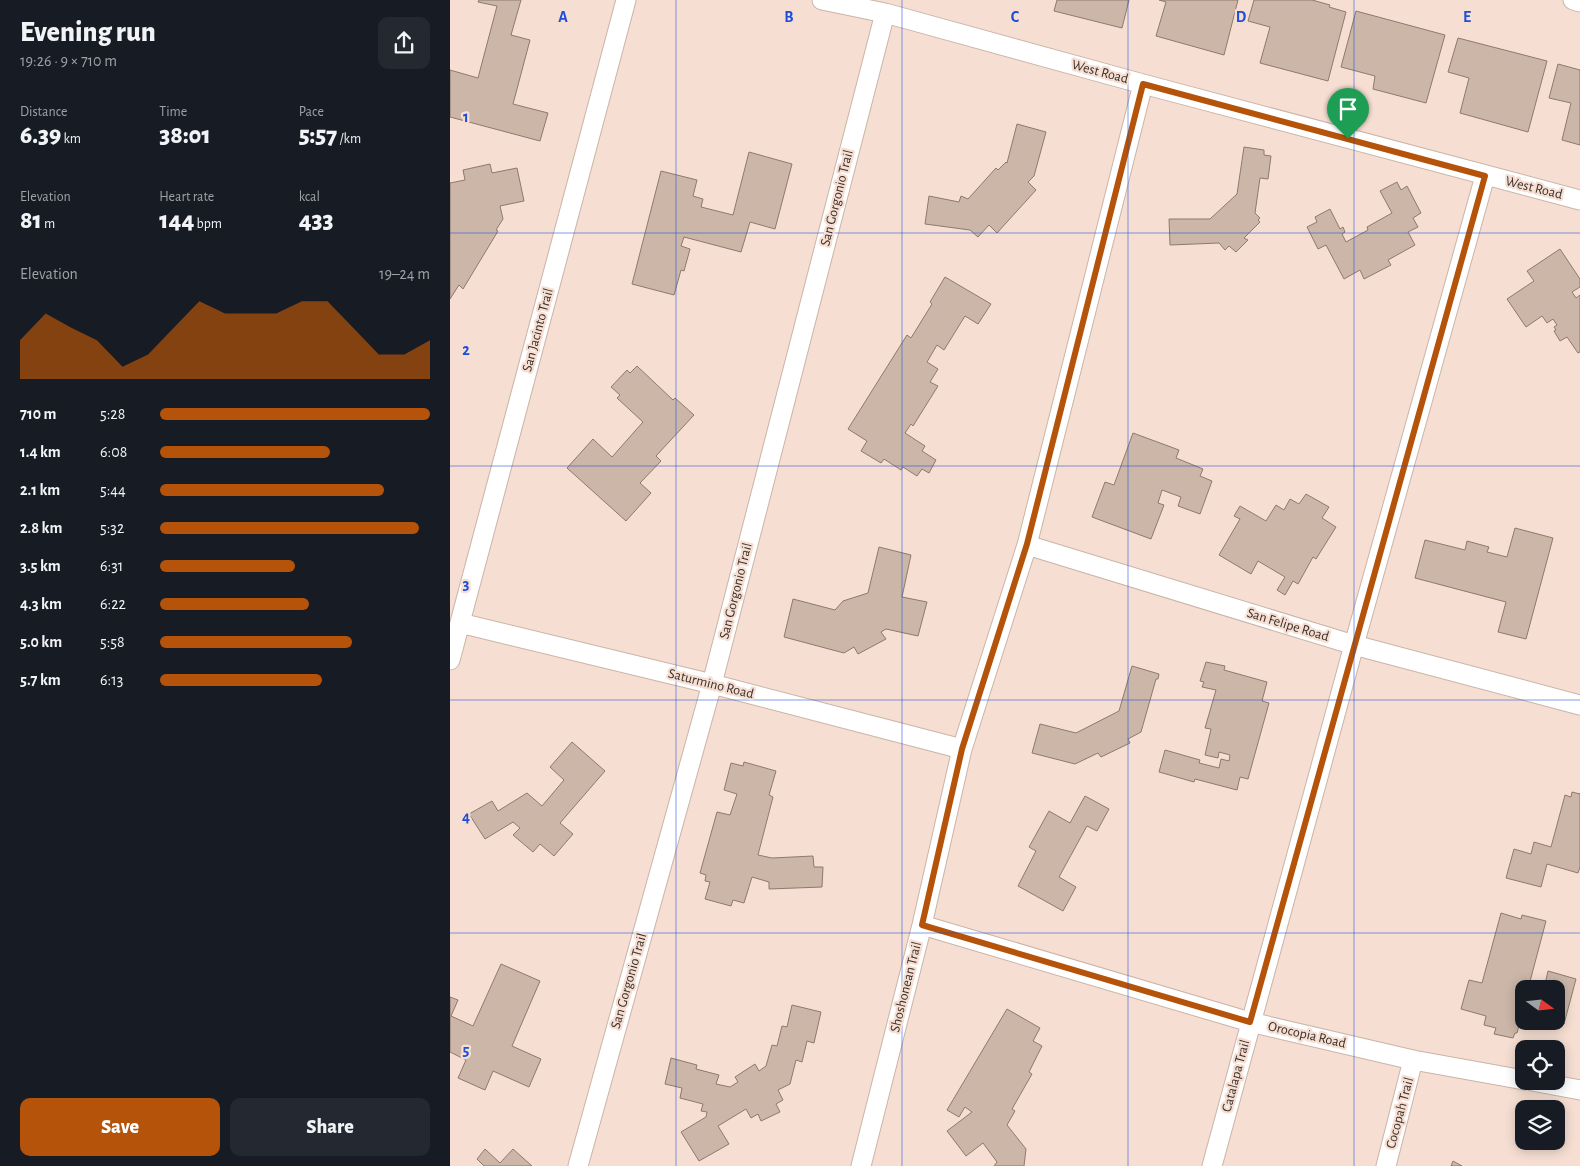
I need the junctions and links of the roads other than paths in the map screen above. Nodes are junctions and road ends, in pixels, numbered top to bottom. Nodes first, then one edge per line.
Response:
1 (626, 0) edge
2 (822, 0) edge
3 (1573, 0) edge
4 (1580, 2) edge
5 (885, 13) junction
6 (1143, 84) junction
7 (1485, 176) junction
8 (1580, 200) edge
9 (1027, 544) junction
10 (460, 623) junction
11 (1354, 645) junction
12 (450, 660) edge
13 (712, 684) junction
14 (1580, 705) edge
15 (962, 749) junction
16 (922, 925) junction
17 (1250, 1022) junction
18 (1413, 1060) junction
19 (1515, 1078) edge
20 (1565, 1087) edge
21 (1580, 1090) edge
22 (578, 1166) edge
23 (861, 1166) edge
24 (1212, 1166) edge
25 (1386, 1166) edge

1 - 10 street, San Jacinto Trail
2 - 5 street, West Road
3 - 4 street
5 - 6 street, West Road
5 - 13 street, San Gorgonio Trail
6 - 7 street, West Road
6 - 9 street, Shoshonean Trail
7 - 8 street, West Road
7 - 11 street, Catalapa Trail
9 - 11 street, San Felipe Road
9 - 15 street, Shoshonean Trail
10 - 12 street, San Jacinto Trail
10 - 13 street, Saturmino Road
11 - 14 street, San Felipe Road
11 - 17 street, Catalapa Trail
13 - 15 street, Saturmino Road
13 - 22 street, San Gorgonio Trail
15 - 16 street, Shoshonean Trail
16 - 17 street, Orocopia Road
16 - 23 street, Shoshonean Trail
17 - 18 street, Orocopia Road
17 - 24 street, Catalapa Trail
18 - 19 street, Orocopia Road
18 - 25 street, Cocopah Trail
20 - 21 street

